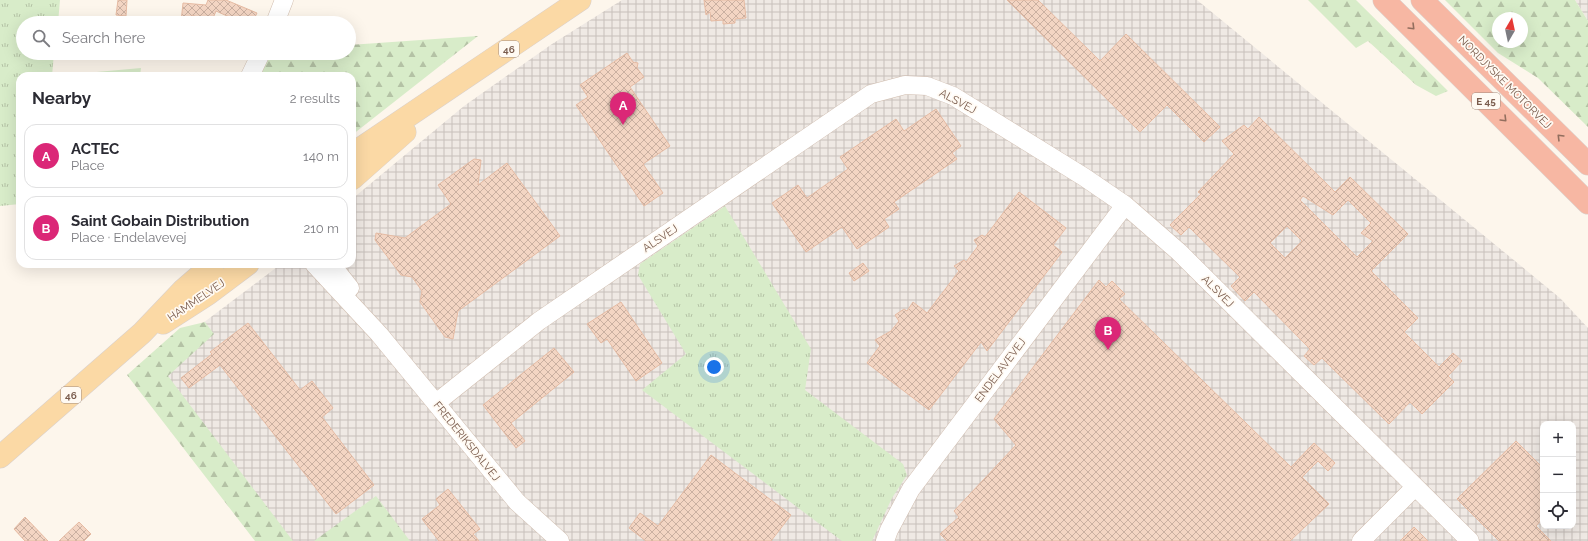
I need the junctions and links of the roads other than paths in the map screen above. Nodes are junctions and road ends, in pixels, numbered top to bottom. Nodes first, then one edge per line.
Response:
1 (284, 0) edge
2 (580, 0) edge
3 (1384, 0) edge
4 (1422, 0) edge
5 (278, 16) edge
6 (258, 60) edge
7 (252, 72) edge
8 (437, 97) junction
9 (390, 127) junction
10 (356, 151) edge
11 (356, 158) edge
12 (1588, 164) edge
13 (356, 175) edge
14 (1588, 202) edge
15 (1125, 205) junction
16 (208, 268) edge
17 (223, 268) edge
18 (243, 268) edge
19 (318, 268) edge
20 (335, 268) edge
21 (178, 313) junction
22 (142, 333) junction
23 (379, 334) junction
24 (436, 403) junction
25 (0, 457) edge
26 (1415, 487) junction
27 (560, 541) edge
28 (885, 541) edge
29 (1361, 541) edge
30 (1470, 541) edge

1 - 5 street
2 - 8 main road, 46
3 -> 14 highway, E 45
12 -> 4 highway, NORDJYSKE MOTORVEJ / E 45
6 - 7 street
8 - 9 main road, 46
8 - 13 main road, 46
9 - 10 main road, 46
9 - 11 main road
15 - 24 street, ALSVEJ
15 - 26 street, ALSVEJ
15 - 28 street, ENDELAVEVEJ
16 - 22 main road, HAMMELVEJ / 46
17 - 21 main road
18 - 21 main road, HAMMELVEJ / 46
19 - 23 street, FREDERIKSDALVEJ
20 - 23 street, FREDERIKSDALVEJ
21 - 22 main road, HAMMELVEJ / 46
22 - 25 main road, HAMMELVEJ / 46
23 - 24 street, FREDERIKSDALVEJ
24 - 27 street, FREDERIKSDALVEJ
26 - 29 street
26 - 30 street, ALSVEJ

